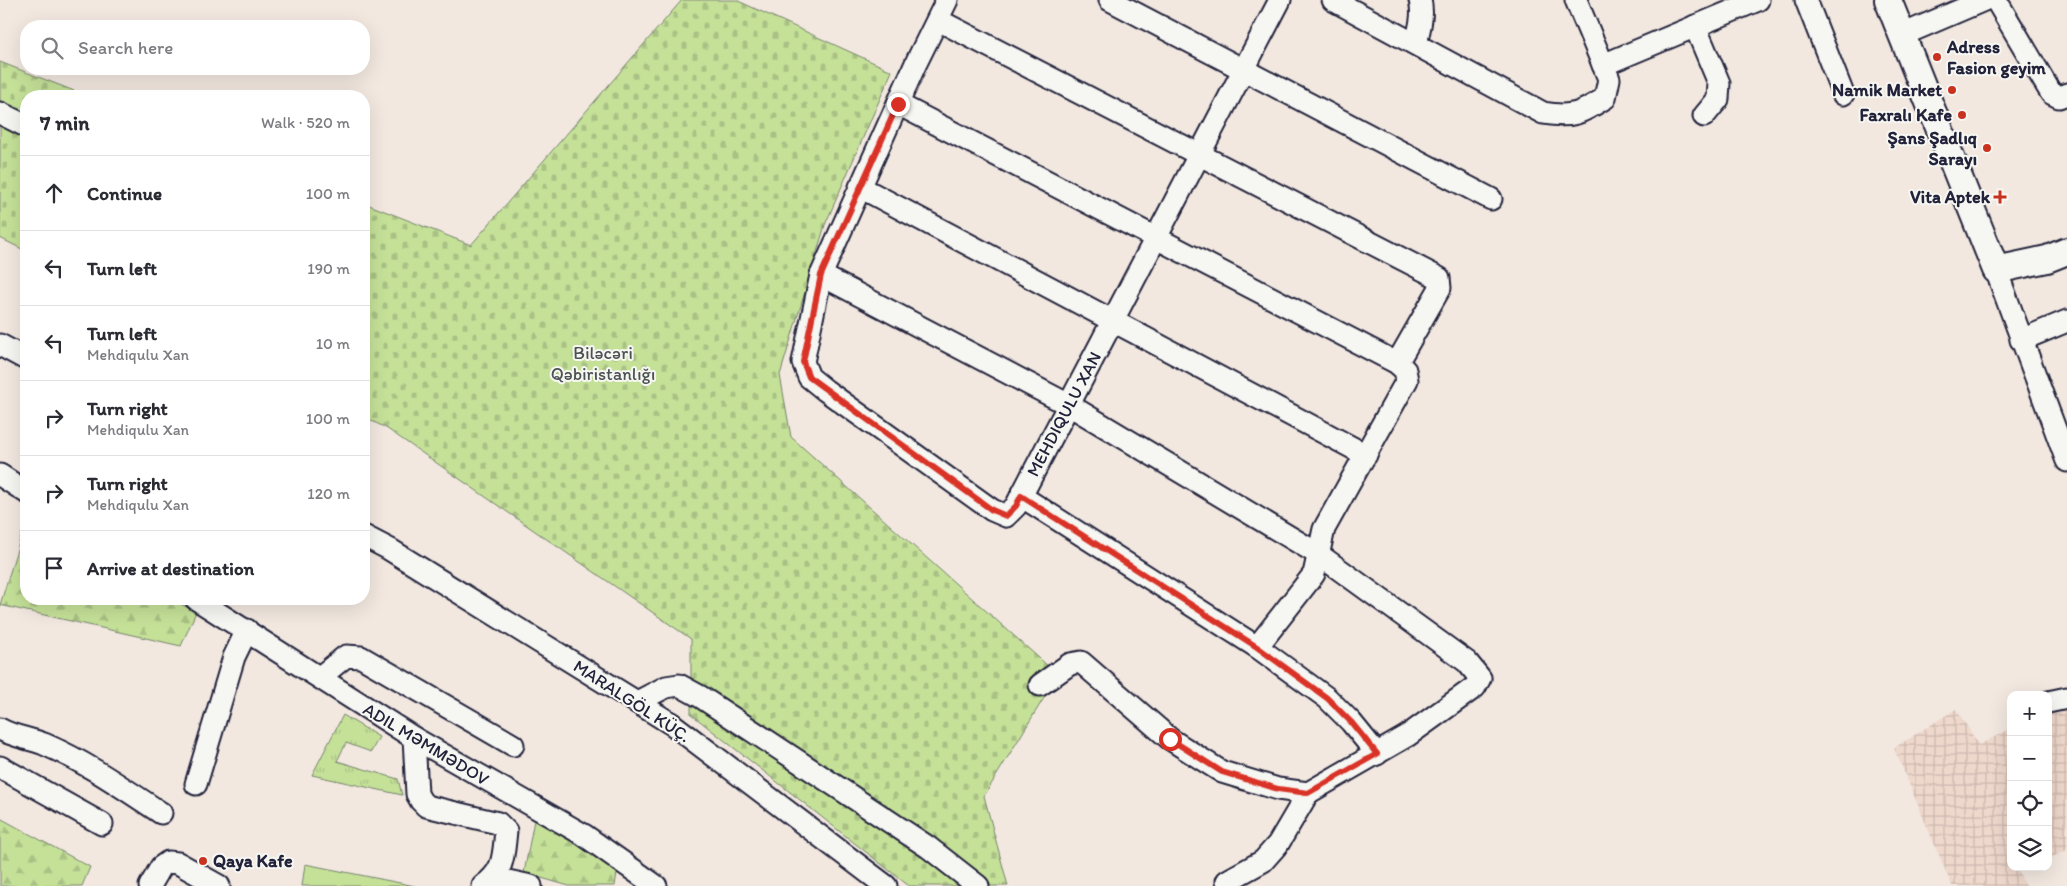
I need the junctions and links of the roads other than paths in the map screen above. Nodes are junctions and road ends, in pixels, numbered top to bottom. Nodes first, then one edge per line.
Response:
1 (947, 0) edge
2 (1110, 0) edge
3 (1280, 0) edge
4 (1333, 0) edge
5 (1420, 0) edge
6 (1576, 0) edge
7 (1758, 0) edge
8 (1806, 0) edge
9 (1888, 0) edge
10 (1984, 0) edge
11 (1996, 0) edge
12 (1716, 8) edge
13 (938, 20) junction
14 (1695, 26) junction
15 (1902, 35) junction
16 (1416, 44) junction
17 (1243, 71) junction
18 (1606, 72) junction
19 (1844, 94) dead end
20 (2067, 94) edge
21 (898, 104) junction
22 (0, 113) edge
23 (1704, 116) dead end
24 (20, 123) edge
25 (1199, 156) junction
26 (860, 187) junction
27 (1491, 199) dead end
28 (1156, 237) junction
29 (2067, 251) edge
30 (1996, 270) junction
31 (821, 275) junction
32 (1113, 321) junction
33 (2067, 321) edge
34 (2022, 340) junction
35 (0, 345) edge
36 (20, 356) edge
37 (1397, 363) junction
38 (1069, 406) junction
39 (1366, 455) junction
40 (2067, 461) edge
41 (0, 475) edge
42 (20, 488) edge
43 (1021, 496) junction
44 (370, 539) edge
45 (1318, 554) junction
46 (206, 605) edge
47 (246, 630) junction
48 (1257, 647) junction
49 (320, 678) junction
50 (1040, 685) dead end
51 (2067, 698) edge
52 (2052, 701) edge
53 (637, 702) junction
54 (0, 729) edge
55 (414, 738) junction
56 (513, 745) dead end
57 (1377, 754) junction
58 (0, 767) edge
59 (196, 784) dead end
60 (1308, 793) junction
61 (160, 813) dead end
62 (102, 824) dead end
63 (1227, 881) dead end
64 (489, 882) edge
65 (150, 886) edge
66 (219, 886) edge
67 (531, 886) edge
68 (656, 886) edge
69 (886, 886) edge
70 (978, 886) edge

1 - 13 street, MEHDIQULU XAN
2 - 17 street
3 - 17 street, MEHDIQULU XAN
4 - 16 street
5 - 16 street
6 - 18 street
7 - 12 street
8 - 19 street
9 - 15 main road
10 - 15 street
11 - 20 street
12 - 14 street
13 - 21 street, MEHDIQULU XAN
13 - 25 street
14 - 18 street
14 - 23 street
15 - 30 main road
16 - 18 street
17 - 25 street, MEHDIQULU XAN
17 - 27 street
21 - 26 street, MEHDIQULU XAN
21 - 28 street
22 - 24 street
25 - 28 street, MEHDIQULU XAN
25 - 37 street
26 - 31 street, MEHDIQULU XAN
26 - 32 street
28 - 32 street, MEHDIQULU XAN
28 - 37 street
29 - 30 main road
30 - 34 street
31 - 38 street
31 - 43 street, MEHDIQULU XAN
32 - 38 street, MEHDIQULU XAN
32 - 39 street
33 - 34 street
34 - 40 street
35 - 36 street
37 - 39 street
38 - 43 street, MEHDIQULU XAN
38 - 45 street
39 - 45 street
41 - 42 street
43 - 48 street
44 - 53 street, MARALGÖL KÜÇ.
45 - 48 street
45 - 57 street
46 - 47 street, ADIL MƏMMƏDOV
47 - 49 street, ADIL MƏMMƏDOV
47 - 59 street
48 - 57 street
49 - 55 street, ADIL MƏMMƏDOV
49 - 56 street
50 - 60 street
51 - 52 street
53 - 69 street, MARALGÖL KÜÇ.
53 - 70 street
54 - 61 street
55 - 64 street
55 - 68 street, ADIL MƏMMƏDOV
57 - 60 street
58 - 62 street
60 - 63 street
64 - 67 street
65 - 66 street

